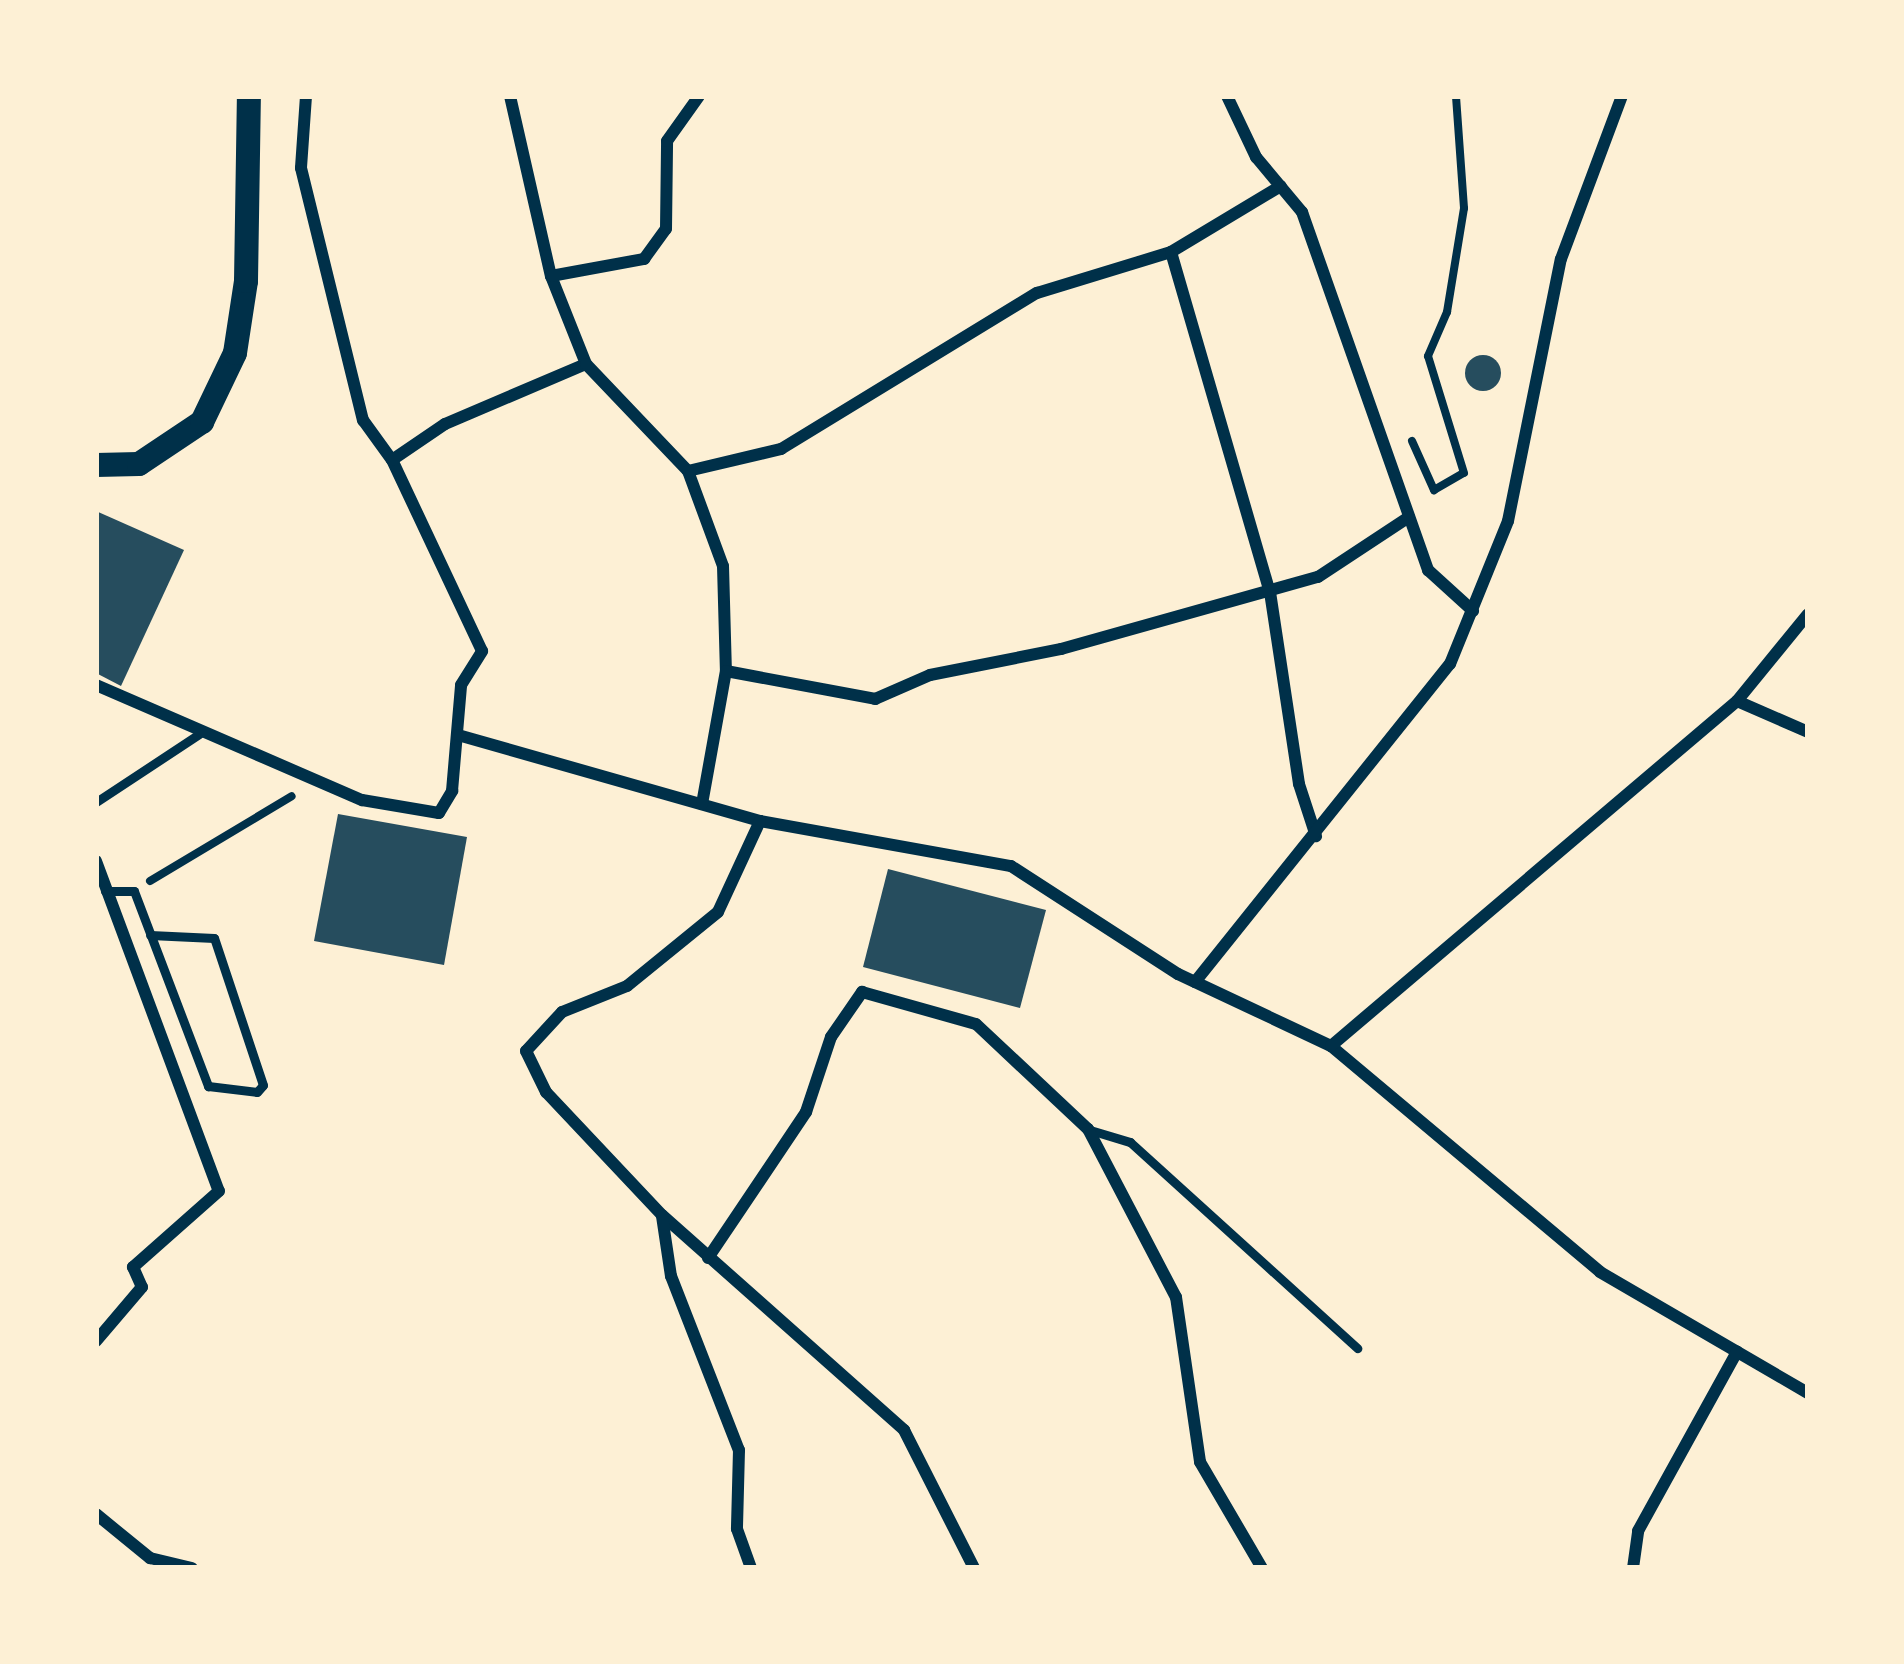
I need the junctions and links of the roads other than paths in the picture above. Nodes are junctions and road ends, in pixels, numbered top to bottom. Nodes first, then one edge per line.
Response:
1 (249, 96) edge
2 (306, 96) edge
3 (511, 96) edge
4 (699, 96) edge
5 (1227, 96) edge
6 (1622, 96) edge
7 (1281, 186) junction
8 (1172, 252) junction
9 (550, 276) junction
10 (586, 364) junction
11 (392, 460) junction
12 (96, 465) edge
13 (688, 471) junction
14 (1408, 518) junction
15 (1270, 592) junction
16 (1473, 610) junction
17 (1808, 614) edge
18 (726, 671) junction
19 (96, 686) edge
20 (1737, 701) junction
21 (1808, 732) edge
22 (199, 734) junction
23 (458, 736) junction
24 (96, 802) edge
25 (702, 804) junction
26 (760, 821) junction
27 (1316, 836) junction
28 (96, 861) edge
29 (105, 891) junction
30 (150, 935) junction
31 (1195, 982) junction
32 (1331, 1046) junction
33 (1088, 1130) junction
34 (662, 1215) junction
35 (708, 1258) junction
36 (96, 1341) edge
37 (1357, 1348) dead end
38 (1737, 1352) junction
39 (1808, 1393) edge
40 (96, 1514) edge
41 (150, 1558) junction
42 (135, 1568) edge
43 (192, 1568) edge
44 (751, 1568) edge
45 (974, 1568) edge
46 (1262, 1568) edge
47 (1633, 1568) edge

1 - 12 main road
2 - 11 street
3 - 9 street
4 - 9 street
5 - 7 street
6 - 16 street
7 - 8 street
7 - 14 street
8 - 13 street
8 - 15 street
9 - 10 street
10 - 11 street
10 - 13 street
11 - 23 street
13 - 18 street
14 - 15 street
14 - 16 street
15 - 18 street
15 - 27 street
16 - 27 street
17 - 20 street
18 - 25 street
19 - 22 street
20 - 21 street
20 - 32 street
22 - 23 street
22 - 24 lane
23 - 25 street
25 - 26 street
26 - 31 street
26 - 34 street
27 - 31 street
28 - 29 street
29 - 30 lane
29 - 36 street
30 - 30 lane
31 - 32 street
32 - 38 street
33 - 35 street
33 - 37 lane
33 - 46 street
34 - 35 street
34 - 44 street
35 - 45 street
38 - 39 street
38 - 47 street
40 - 41 street
41 - 42 street
41 - 43 street

